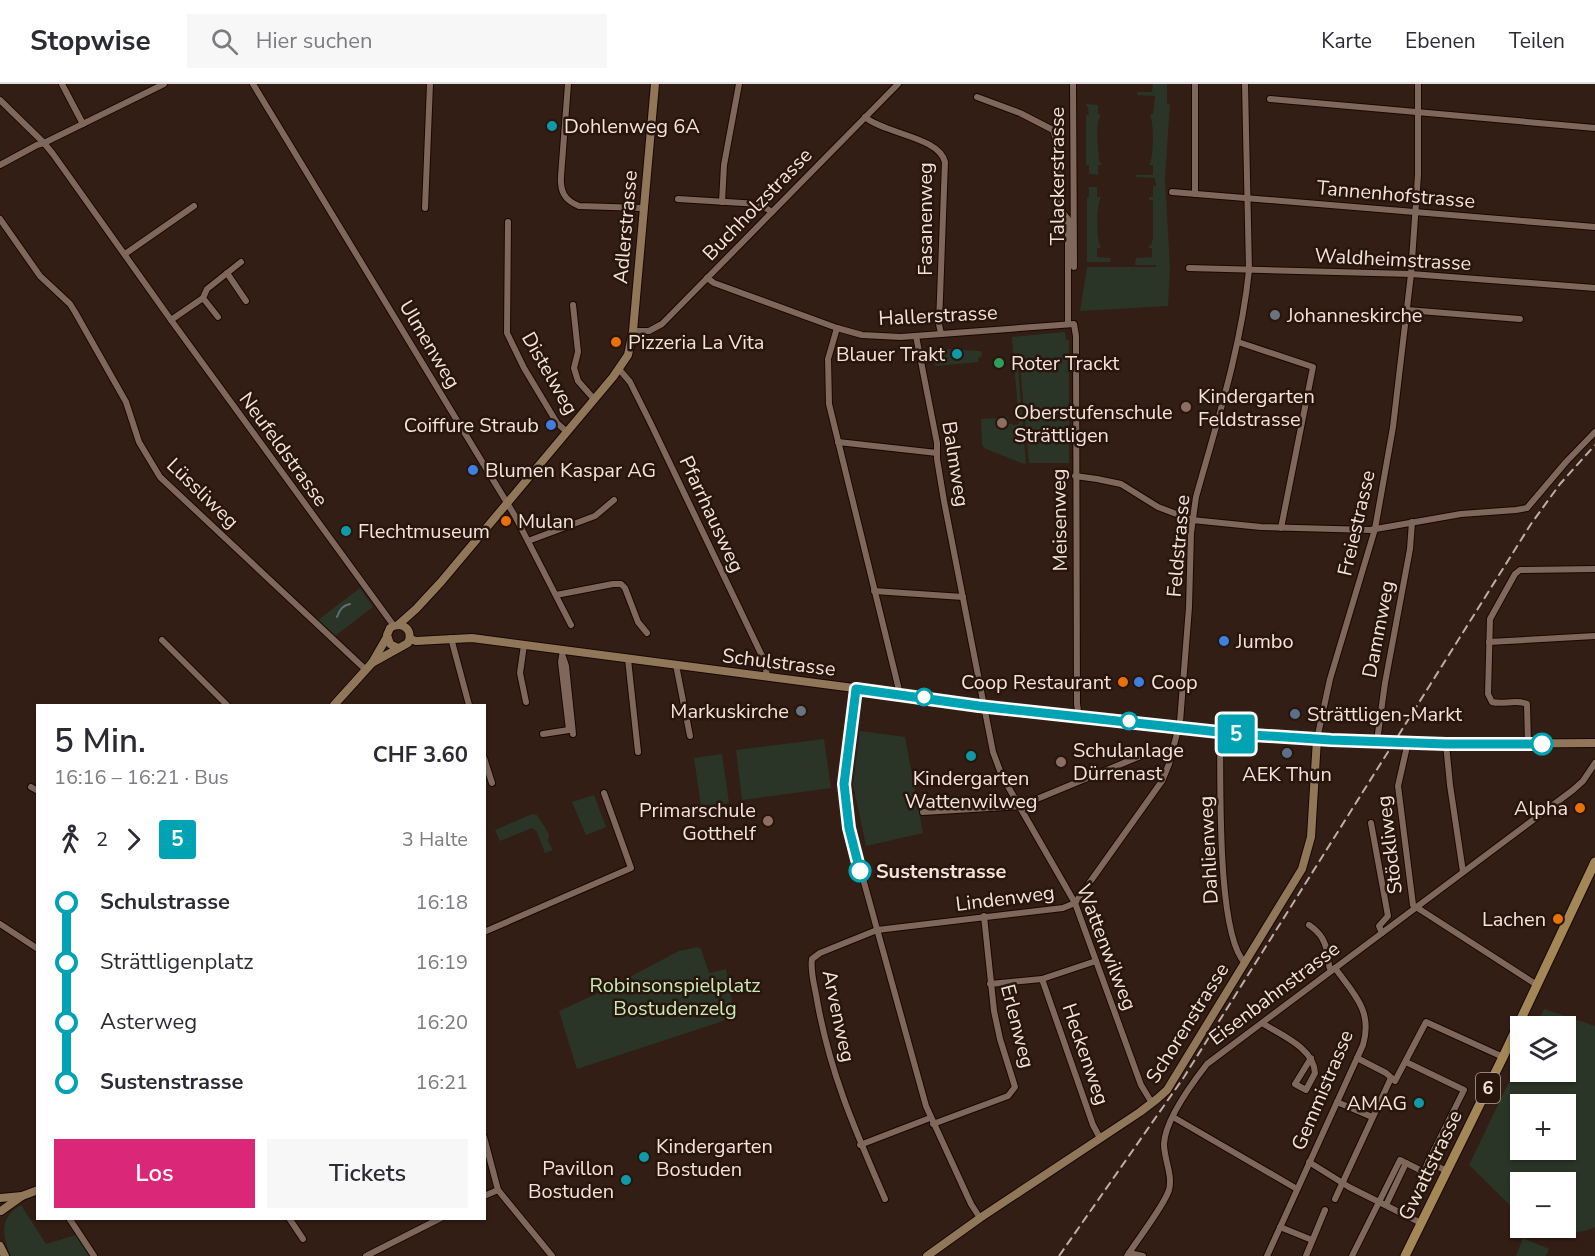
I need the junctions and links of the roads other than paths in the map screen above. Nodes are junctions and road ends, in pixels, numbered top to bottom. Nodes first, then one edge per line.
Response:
1 (62, 84) edge
2 (253, 84) edge
3 (430, 84) edge
4 (568, 84) edge
5 (655, 84) edge
6 (739, 84) edge
7 (898, 84) edge
8 (1073, 84) edge
9 (1195, 84) edge
10 (1245, 84) edge
11 (1418, 84) edge
12 (160, 85) edge
13 (977, 97) dead end
14 (1270, 99) dead end
15 (0, 100) edge
16 (1418, 112) junction
17 (865, 117) junction
18 (83, 124) junction
19 (1595, 128) edge
20 (44, 143) junction
21 (0, 165) edge
22 (1172, 192) dead end
23 (1195, 194) junction
24 (1246, 198) junction
25 (678, 200) dead end
26 (722, 202) junction
27 (194, 206) dead end
28 (426, 208) dead end
29 (643, 208) junction
30 (772, 212) junction
31 (1415, 213) junction
32 (0, 219) edge
33 (508, 222) dead end
34 (1595, 227) edge
35 (125, 254) junction
36 (241, 262) dead end
37 (1074, 267) dead end
38 (1189, 268) dead end
39 (1249, 270) junction
40 (227, 273) junction
41 (1411, 274) junction
42 (707, 278) junction
43 (1595, 288) edge
44 (202, 298) junction
45 (246, 301) dead end
46 (573, 305) dead end
47 (1407, 309) junction
48 (218, 317) dead end
49 (1520, 319) dead end
50 (171, 320) junction
51 (1071, 323) junction
52 (837, 328) junction
53 (633, 331) junction
54 (941, 334) junction
55 (916, 336) junction
56 (1238, 342) junction
57 (619, 369) junction
58 (594, 399) junction
59 (567, 432) junction
60 (1595, 432) edge
61 (838, 442) junction
62 (937, 453) junction
63 (1075, 476) junction
64 (614, 500) dead end
65 (506, 503) junction
66 (1192, 520) junction
67 (1412, 522) junction
68 (1281, 528) junction
69 (1375, 529) junction
70 (528, 541) junction
71 (1595, 569) edge
72 (874, 591) junction
73 (556, 595) junction
74 (963, 597) junction
75 (416, 609) junction
76 (396, 625) junction
77 (571, 626) dead end
78 (647, 633) dead end
79 (409, 635) junction
80 (1595, 636) edge
81 (387, 637) junction
82 (451, 638) junction
83 (162, 640) dead end
84 (1489, 642) junction
85 (524, 645) junction
86 (398, 648) junction
87 (563, 653) junction
88 (628, 659) junction
89 (676, 665) junction
90 (369, 666) junction
91 (767, 677) junction
92 (856, 689) junction
93 (900, 694) junction
94 (526, 702) dead end
95 (226, 704) edge
96 (335, 704) edge
97 (469, 704) edge
98 (985, 706) junction
99 (1079, 717) junction
100 (1179, 728) junction
101 (1220, 732) junction
102 (543, 734) dead end
103 (573, 734) dead end
104 (690, 736) dead end
105 (1317, 739) junction
106 (1377, 741) junction
107 (1408, 742) junction
108 (1595, 743) edge
109 (1446, 744) junction
110 (1528, 744) junction
111 (638, 752) dead end
112 (1172, 755) junction
113 (1595, 763) edge
114 (486, 764) edge
115 (492, 783) dead end
116 (604, 793) dead end
117 (1020, 806) junction
118 (923, 812) dead end
119 (1371, 823) dead end
120 (1595, 862) edge
121 (1463, 872) junction
122 (1076, 903) junction
123 (1416, 908) junction
124 (984, 916) junction
125 (0, 924) edge
126 (1309, 925) dead end
127 (877, 930) junction
128 (486, 931) edge
129 (1382, 933) junction
130 (36, 948) edge
131 (1096, 961) junction
132 (1245, 963) junction
133 (1333, 970) junction
134 (1042, 979) junction
135 (990, 984) junction
136 (1537, 985) junction
137 (1262, 1023) junction
138 (1503, 1057) junction
139 (1311, 1058) junction
140 (1357, 1058) junction
141 (1406, 1062) junction
142 (1391, 1078) junction
143 (1337, 1102) junction
144 (1152, 1103) junction
145 (1173, 1117) junction
146 (1372, 1117) junction
147 (932, 1121) junction
148 (1100, 1138) junction
149 (486, 1145) edge
150 (860, 1145) junction
151 (1309, 1162) junction
152 (1428, 1162) junction
153 (1447, 1171) junction
154 (1343, 1183) junction
155 (1297, 1189) junction
156 (498, 1190) junction
157 (36, 1191) edge
158 (22, 1196) junction
159 (486, 1196) edge
160 (885, 1199) dead end
161 (0, 1200) edge
162 (1335, 1200) dead end
163 (1382, 1204) junction
164 (1325, 1210) dead end
165 (0, 1212) edge
166 (980, 1218) junction
167 (70, 1220) edge
168 (290, 1220) edge
169 (437, 1220) edge
170 (1421, 1223) junction
171 (1280, 1227) junction
172 (303, 1239) dead end
173 (0, 1246) edge
174 (1309, 1249) edge
175 (932, 1254) edge
176 (1128, 1254) edge
177 (5, 1256) edge
178 (94, 1256) edge
179 (366, 1256) edge
180 (552, 1256) edge
181 (1143, 1256) edge
182 (1267, 1256) edge
183 (1316, 1256) edge
184 (1352, 1256) edge
185 (1405, 1256) edge

1 - 18 street
2 - 65 street, Ulmenweg
3 - 28 street
4 - 29 street
5 - 29 street, Adlerstrasse
6 - 26 street
7 - 17 street, Buchholzstrasse
8 - 37 street, Talackerstrasse
9 - 23 street
10 - 24 street, Feldstrasse
11 - 16 street, Freiestrasse
12 - 18 street
13 - 51 street, Meisenweg
14 - 16 street
15 - 20 street, Neufeldstrasse
16 - 19 street
16 - 31 street, Freiestrasse
17 - 30 street, Buchholzstrasse
17 - 54 street, Fasanenweg
18 - 20 street
20 - 21 street
20 - 35 street, Neufeldstrasse
22 - 23 street, Tannenhofstrasse
23 - 24 street, Tannenhofstrasse
24 - 31 street, Tannenhofstrasse
24 - 39 street, Feldstrasse
25 - 26 street
26 - 30 street
27 - 35 street
29 - 53 street, Adlerstrasse
30 - 42 street, Buchholzstrasse
31 - 34 street, Tannenhofstrasse
31 - 41 street, Freiestrasse
32 - 90 street, Lüssliweg
33 - 59 street, Distelweg
35 - 50 street, Neufeldstrasse
36 - 40 street
38 - 39 street, Waldheimstrasse
39 - 41 street, Waldheimstrasse
39 - 56 street, Feldstrasse
40 - 44 street
40 - 45 street
41 - 43 street, Waldheimstrasse
41 - 47 street, Freiestrasse
42 - 52 street, Hallerstrasse
42 - 53 street, Buchholzstrasse
44 - 48 street
44 - 50 street
46 - 58 street
47 - 49 street
47 - 69 street, Freiestrasse
50 - 76 street, Neufeldstrasse
51 - 54 street, Hallerstrasse
51 - 63 street, Meisenweg
52 - 55 street, Hallerstrasse
52 - 61 street
53 - 57 street, Adlerstrasse
54 - 55 street, Hallerstrasse
55 - 62 street, Balmweg
56 - 66 street, Feldstrasse
56 - 68 street
57 - 58 street
57 - 91 street, Pfarrhausweg
58 - 59 street
59 - 65 street
60 - 67 street
61 - 62 street
61 - 72 street
62 - 74 street, Balmweg
63 - 66 street
63 - 99 street, Meisenweg
64 - 70 street
65 - 70 street, Ulmenweg
65 - 75 street
66 - 68 street
66 - 100 street, Feldstrasse
67 - 69 street
67 - 106 street, Dammweg
68 - 69 street
69 - 105 street, Freiestrasse
70 - 73 street, Ulmenweg
71 - 84 street
72 - 74 street
72 - 93 street
73 - 77 street, Ulmenweg
73 - 78 street
74 - 98 street, Balmweg
75 - 76 street
75 - 79 street
76 - 79 street
76 - 81 street
79 - 82 street, Schulstrasse
79 - 86 street
80 - 84 street
81 - 86 street
81 - 90 street
82 - 85 street, Schulstrasse
82 - 97 street
83 - 95 street
84 - 110 street
85 - 87 street, Schulstrasse
85 - 94 street
86 - 90 street
87 - 88 street, Schulstrasse
87 - 102 street
87 - 103 street
88 - 89 street, Schulstrasse
88 - 111 street
89 - 91 street, Schulstrasse
89 - 104 street
90 - 96 street
91 - 92 street, Schulstrasse
92 - 93 street, Schulstrasse
92 - 127 street
93 - 98 street, Schulstrasse
98 - 99 street, Schulstrasse
98 - 117 street, Wattenwilweg
99 - 100 street, Schulstrasse
100 - 101 street, Schulstrasse
100 - 112 street, Lindenweg
101 - 105 street, Schulstrasse
101 - 132 street, Dahlienweg
105 - 106 street, Schulstrasse
105 - 132 street, Schorenstrasse
106 - 107 street, Schulstrasse
107 - 109 street, Schulstrasse
107 - 123 street, Stöckliweg
108 - 110 street, Schulstrasse
109 - 110 street, Schulstrasse
109 - 121 street
112 - 117 street
112 - 122 street, Lindenweg
113 - 121 street, Eisenbahnstrasse
114 - 115 street
116 - 128 street
117 - 118 street
117 - 122 street, Wattenwilweg
119 - 129 street
120 - 136 main road, Gwattstrasse / 6
121 - 123 street, Eisenbahnstrasse
122 - 124 street, Lindenweg
122 - 131 street, Wattenwilweg
123 - 129 street, Eisenbahnstrasse
123 - 136 street, Stöckliweg
124 - 127 street, Lindenweg
124 - 135 street, Erlenweg
125 - 130 street
126 - 133 street
127 - 147 street
127 - 150 street, Arvenweg
129 - 133 street, Eisenbahnstrasse
131 - 134 street
131 - 144 street, Wattenwilweg
132 - 144 street, Schorenstrasse
133 - 137 street, Eisenbahnstrasse
133 - 140 street, Gemmistrasse
134 - 135 street
134 - 148 street, Heckenweg
135 - 147 street, Erlenweg
136 - 138 main road, Gwattstrasse / 6
137 - 139 street
137 - 145 street, Eisenbahnstrasse
138 - 141 street
138 - 153 main road, Gwattstrasse / 6
139 - 139 street
140 - 142 street
140 - 143 street, Gemmistrasse
141 - 142 street
141 - 152 street
142 - 146 street
143 - 146 street
143 - 151 street, Gemmistrasse
144 - 148 street, Schorenstrasse
145 - 155 street
145 - 176 street, Eisenbahnstrasse
146 - 154 street
147 - 150 street
147 - 166 street
148 - 166 street, Schorenstrasse
149 - 156 street
150 - 160 street, Arvenweg
151 - 154 street
151 - 155 street, Gemmistrasse
152 - 153 street
152 - 163 street
153 - 170 main road, Gwattstrasse / 6
154 - 162 street
154 - 163 street
155 - 171 street, Gemmistrasse
156 - 159 street
156 - 180 street
157 - 158 street
158 - 161 street
158 - 165 street
161 - 165 street
163 - 170 street
163 - 184 street
164 - 174 street
166 - 175 street, Schorenstrasse
167 - 178 street
168 - 172 street
169 - 179 street
170 - 185 main road, Gwattstrasse / 6
171 - 174 street
171 - 182 street, Gemmistrasse
173 - 177 street
174 - 183 street
176 - 181 street

